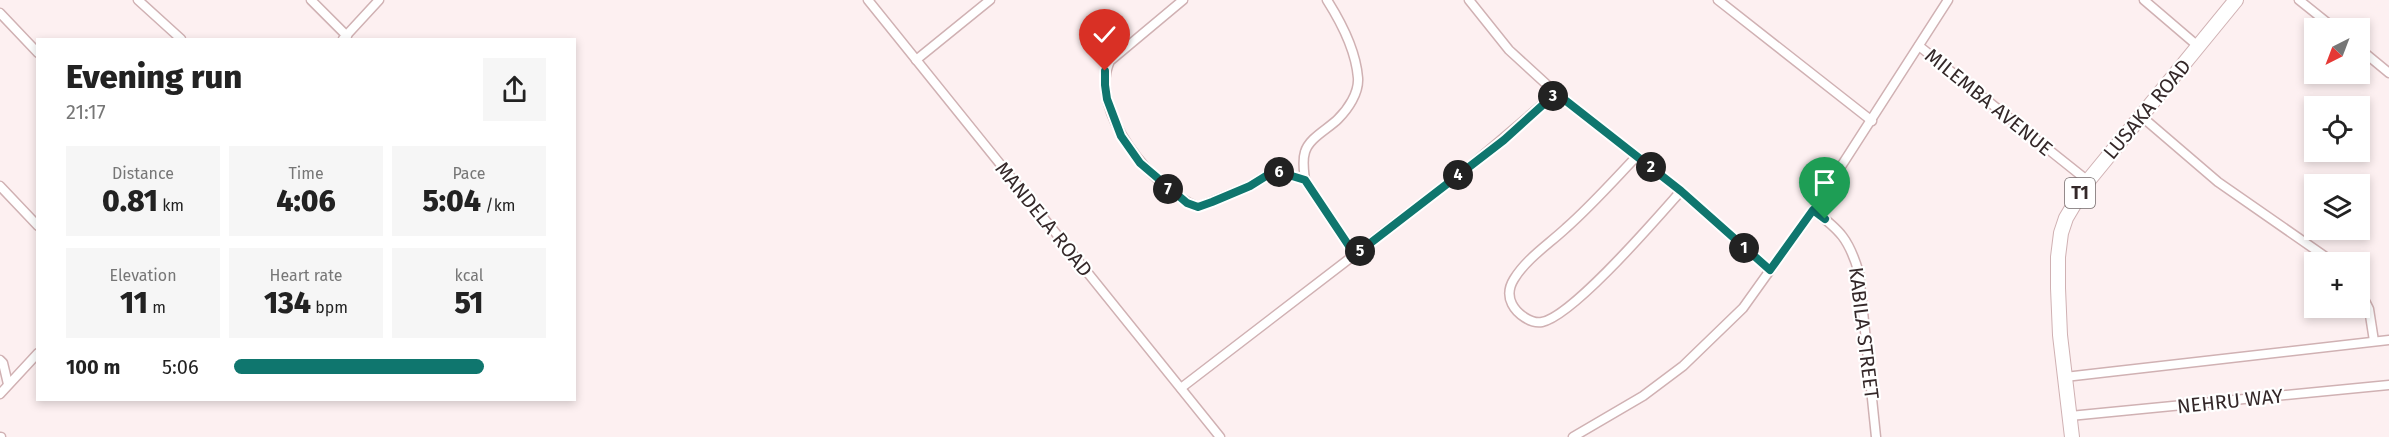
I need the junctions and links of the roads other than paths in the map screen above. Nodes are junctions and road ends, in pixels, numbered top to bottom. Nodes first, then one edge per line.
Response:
1 (138, 0) edge
2 (311, 0) edge
3 (379, 0) edge
4 (868, 0) edge
5 (990, 0) edge
6 (1183, 0) edge
7 (1327, 0) edge
8 (1469, 0) edge
9 (1718, 0) edge
10 (1948, 0) edge
11 (2144, 0) edge
12 (2236, 0) edge
13 (2299, 0) edge
14 (0, 13) edge
15 (2322, 18) edge
16 (345, 37) edge
17 (179, 38) edge
18 (1919, 46) junction
19 (2199, 47) junction
20 (36, 51) edge
21 (2370, 58) edge
22 (915, 60) junction
23 (2389, 74) edge
24 (1556, 93) junction
25 (2141, 116) junction
26 (1872, 121) junction
27 (1637, 156) junction
28 (1305, 180) junction
29 (2088, 181) junction
30 (0, 186) edge
31 (1681, 191) junction
32 (1813, 210) junction
33 (36, 224) edge
34 (2319, 252) edge
35 (1355, 255) junction
36 (1770, 270) junction
37 (2370, 316) edge
38 (2389, 340) edge
39 (2374, 342) junction
40 (36, 355) edge
41 (0, 360) edge
42 (2065, 376) junction
43 (8, 384) junction
44 (2389, 385) edge
45 (1181, 388) junction
46 (0, 394) edge
47 (2070, 417) junction
48 (1220, 437) edge
49 (1573, 437) edge
50 (1876, 437) edge
51 (2072, 437) edge

1 - 17 street
2 - 16 street
3 - 16 street
4 - 22 street, MANDELA ROAD
5 - 22 street
6 - 28 street
7 - 28 street
8 - 24 street
9 - 26 street
10 - 18 street
11 - 19 street
12 - 19 highway, LUSAKA ROAD / T1
13 - 15 street
14 - 20 street
18 - 26 street
18 - 29 street, MILEMBA AVENUE
19 - 25 highway, LUSAKA ROAD / T1
21 - 23 street
22 - 45 street, MANDELA ROAD
24 - 27 street
24 - 35 street
25 - 29 highway, LUSAKA ROAD / T1
25 - 34 street
26 - 32 street
27 - 31 street
27 - 31 street
28 - 35 street
29 - 42 highway, LUSAKA ROAD / T1
30 - 33 street
31 - 36 street
32 - 36 street
32 - 50 street, KABILA STREET
35 - 45 street
36 - 49 street
37 - 39 street
38 - 39 street
39 - 42 street
40 - 43 street
41 - 43 street
42 - 47 highway, LUSAKA ROAD / T1
43 - 46 street
44 - 47 street, NEHRU WAY
45 - 48 street, MANDELA ROAD
47 - 51 highway, LUSAKA ROAD / T1

